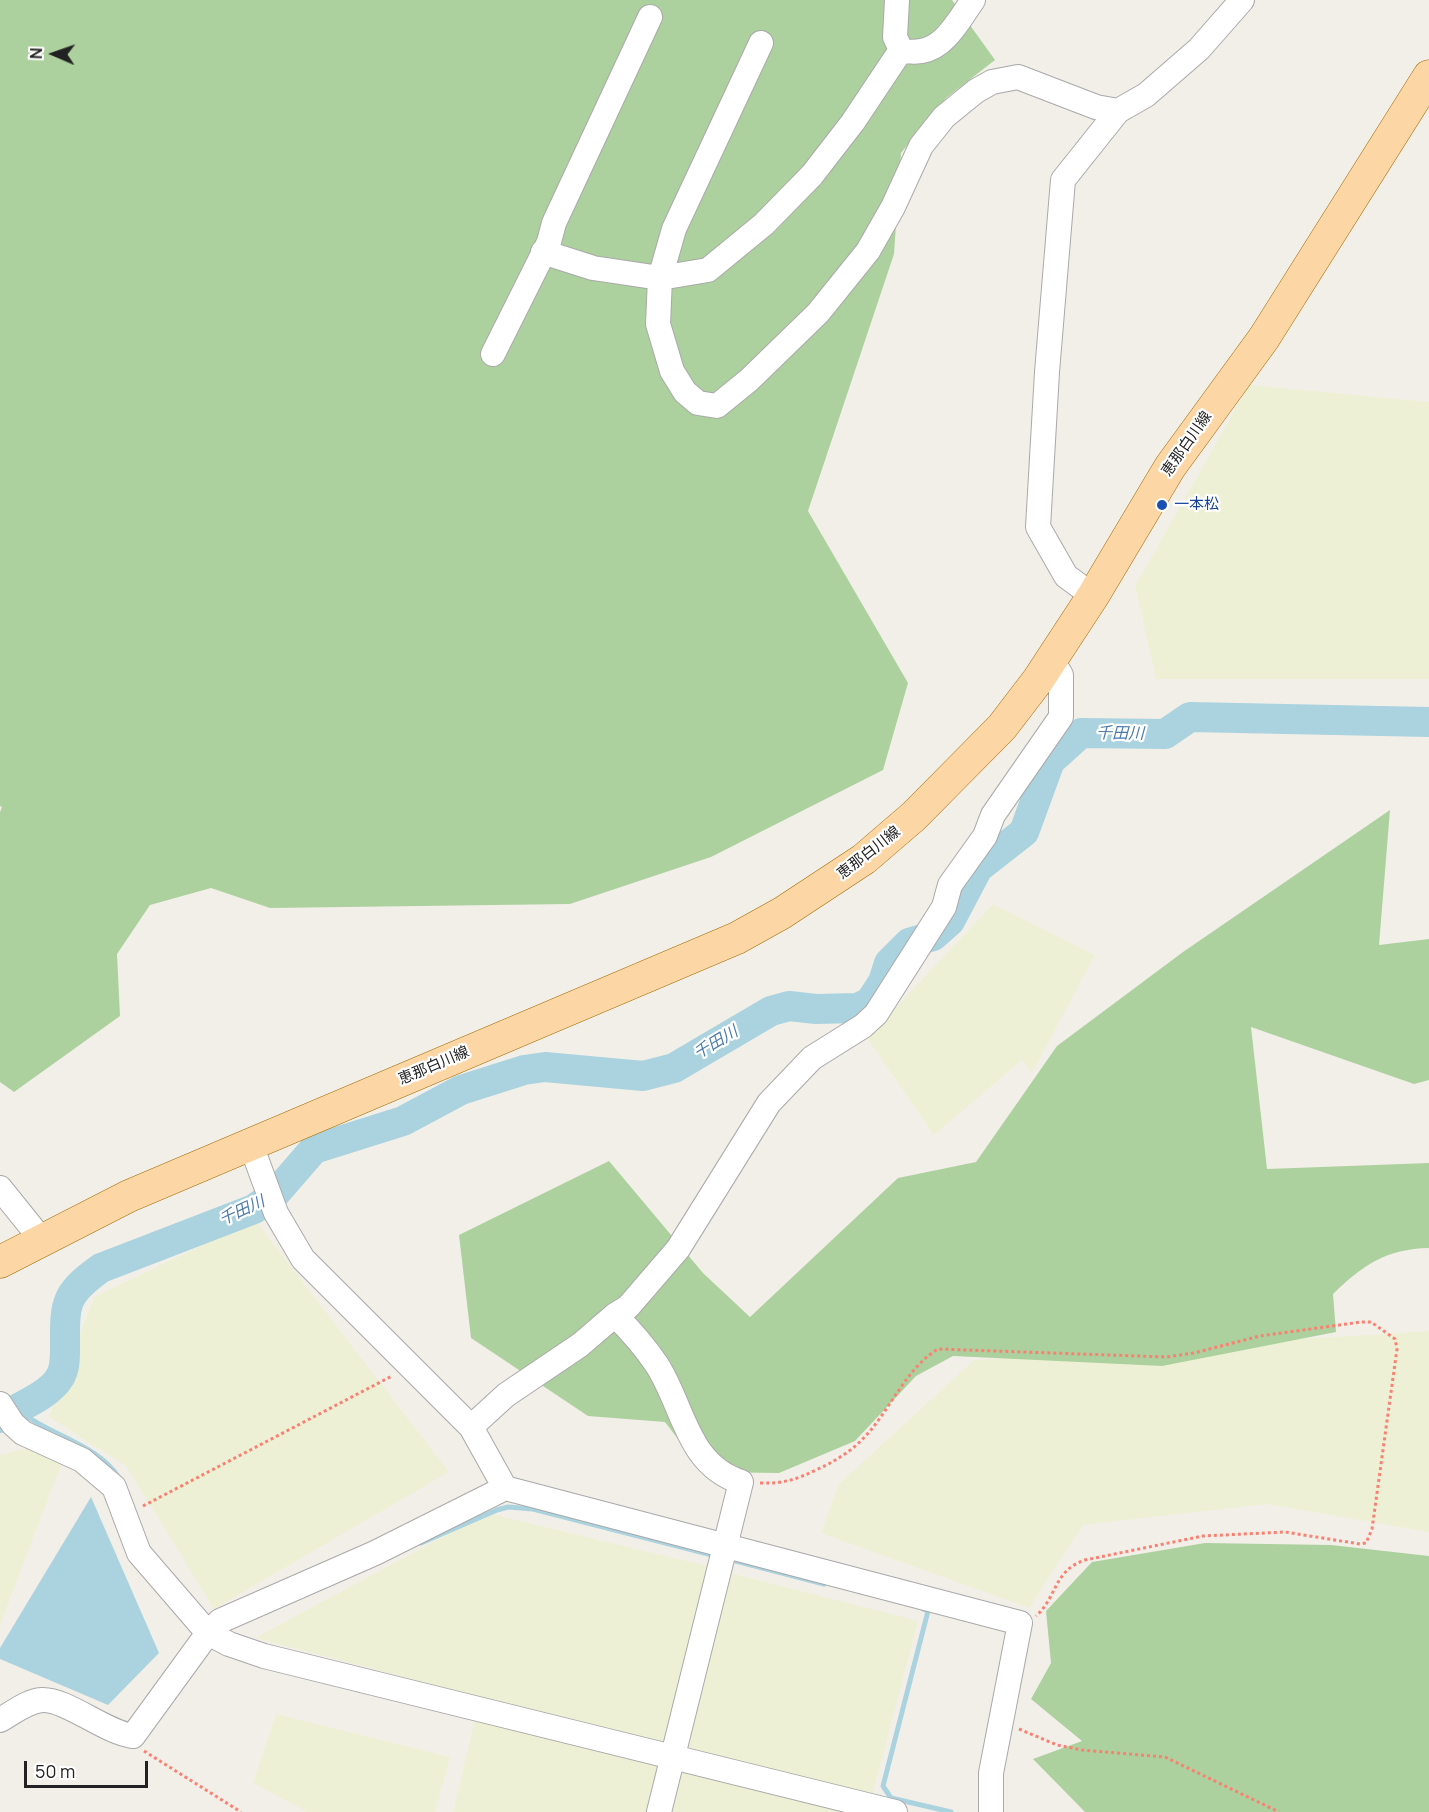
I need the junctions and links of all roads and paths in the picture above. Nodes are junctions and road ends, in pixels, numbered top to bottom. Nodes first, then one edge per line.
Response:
1 (897, 0) edge
2 (973, 0) edge
3 (1242, 0) edge
4 (650, 17) dead end
5 (761, 43) dead end
6 (901, 50) junction
7 (1429, 76) edge
8 (1118, 111) junction
9 (543, 252) junction
10 (660, 278) junction
11 (493, 354) dead end
12 (1093, 596) junction
13 (1051, 658) junction
14 (251, 1145) junction
15 (0, 1188) edge
16 (41, 1239) junction
17 (0, 1262) edge
18 (615, 1315) junction
19 (410, 1366) junction
20 (5, 1412) edge
21 (471, 1427) junction
22 (741, 1482) junction
23 (505, 1488) junction
24 (123, 1511) junction
25 (725, 1547) junction
26 (1020, 1623) junction
27 (208, 1633) junction
28 (0, 1720) edge
29 (1001, 1721) junction
30 (134, 1736) junction
31 (672, 1756) junction
32 (241, 1812) edge
33 (659, 1812) edge
34 (895, 1812) edge
35 (991, 1812) edge
36 (1279, 1812) edge

1 - 6 street
2 - 6 street
3 - 8 street
4 - 9 street
5 - 10 street
6 - 10 street
7 - 12 main road, 恵那白川線
8 - 10 street
8 - 12 street
9 - 10 street
9 - 11 street
12 - 13 main road, 恵那白川線
13 - 14 main road, 恵那白川線
13 - 18 street
14 - 16 main road, 恵那白川線
14 - 19 street
15 - 16 street
16 - 17 main road, 恵那白川線
18 - 21 street
18 - 22 street
19 - 21 street
19 - 24 path
20 - 24 street
21 - 23 street
22 - 25 street
22 - 26 path
23 - 25 street
23 - 27 street
24 - 27 street
25 - 26 street
25 - 31 street
26 - 29 street
27 - 30 street
27 - 31 street
28 - 30 street
29 - 35 street
29 - 36 path
30 - 32 path
31 - 33 street
31 - 34 street

